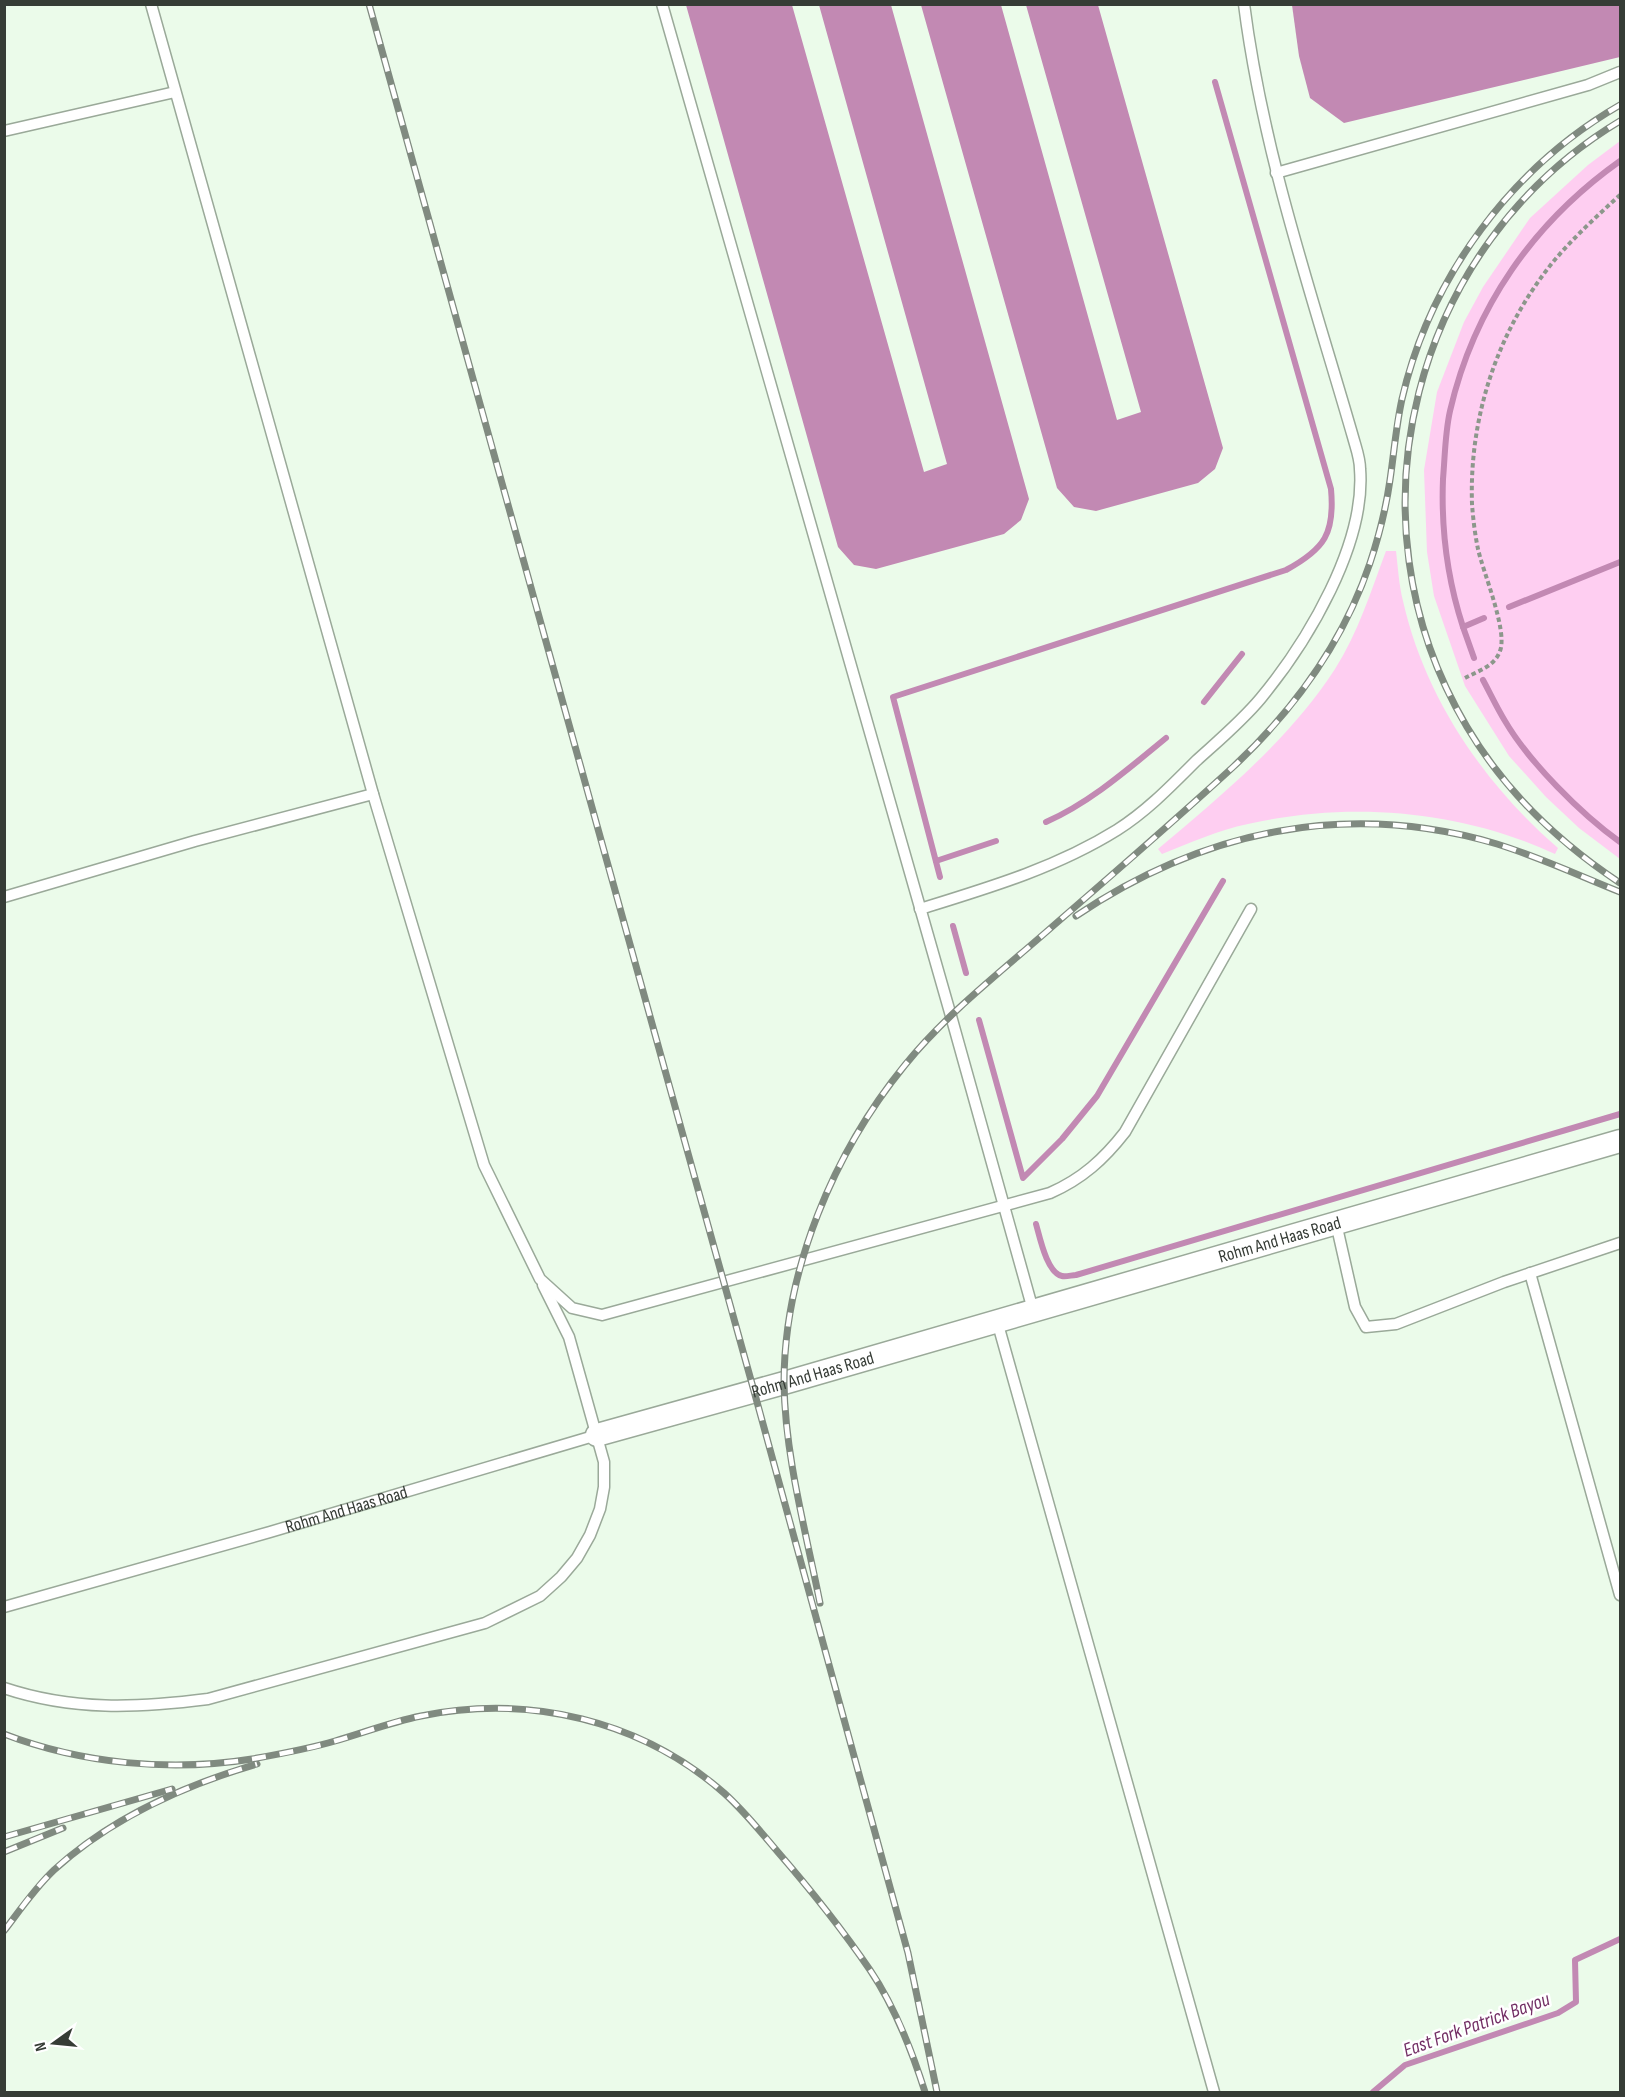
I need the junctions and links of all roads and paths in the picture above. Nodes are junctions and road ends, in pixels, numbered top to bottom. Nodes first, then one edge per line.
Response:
1 (151, 4) edge
2 (662, 4) edge
3 (1244, 4) edge
4 (1620, 72) edge
5 (175, 92) junction
6 (4, 131) edge
7 (1276, 173) junction
8 (1620, 195) edge
9 (1465, 678) dead end
10 (372, 794) junction
11 (4, 897) edge
12 (920, 909) junction
13 (1251, 909) dead end
14 (1620, 1141) edge
15 (1004, 1206) junction
16 (1336, 1223) junction
17 (1620, 1243) edge
18 (1530, 1273) junction
19 (540, 1279) junction
20 (1033, 1310) junction
21 (997, 1320) junction
22 (597, 1435) junction
23 (1620, 1595) edge
24 (4, 1607) edge
25 (4, 1688) edge
26 (1214, 2092) edge

1 - 5 lane
2 - 12 lane
3 - 7 lane
4 - 7 lane
5 - 6 lane
5 - 10 lane
7 - 12 lane
8 - 9 path
10 - 11 lane
10 - 19 lane
12 - 15 lane
13 - 15 lane
14 - 16 street, Rohm And Haas Road
15 - 19 lane
15 - 20 lane
16 - 18 lane
16 - 20 street, Rohm And Haas Road
17 - 18 lane
18 - 23 lane
19 - 22 lane
20 - 21 street, Rohm And Haas Road
21 - 22 street, Rohm And Haas Road
21 - 26 lane
22 - 24 lane, Rohm And Haas Road
22 - 25 lane

